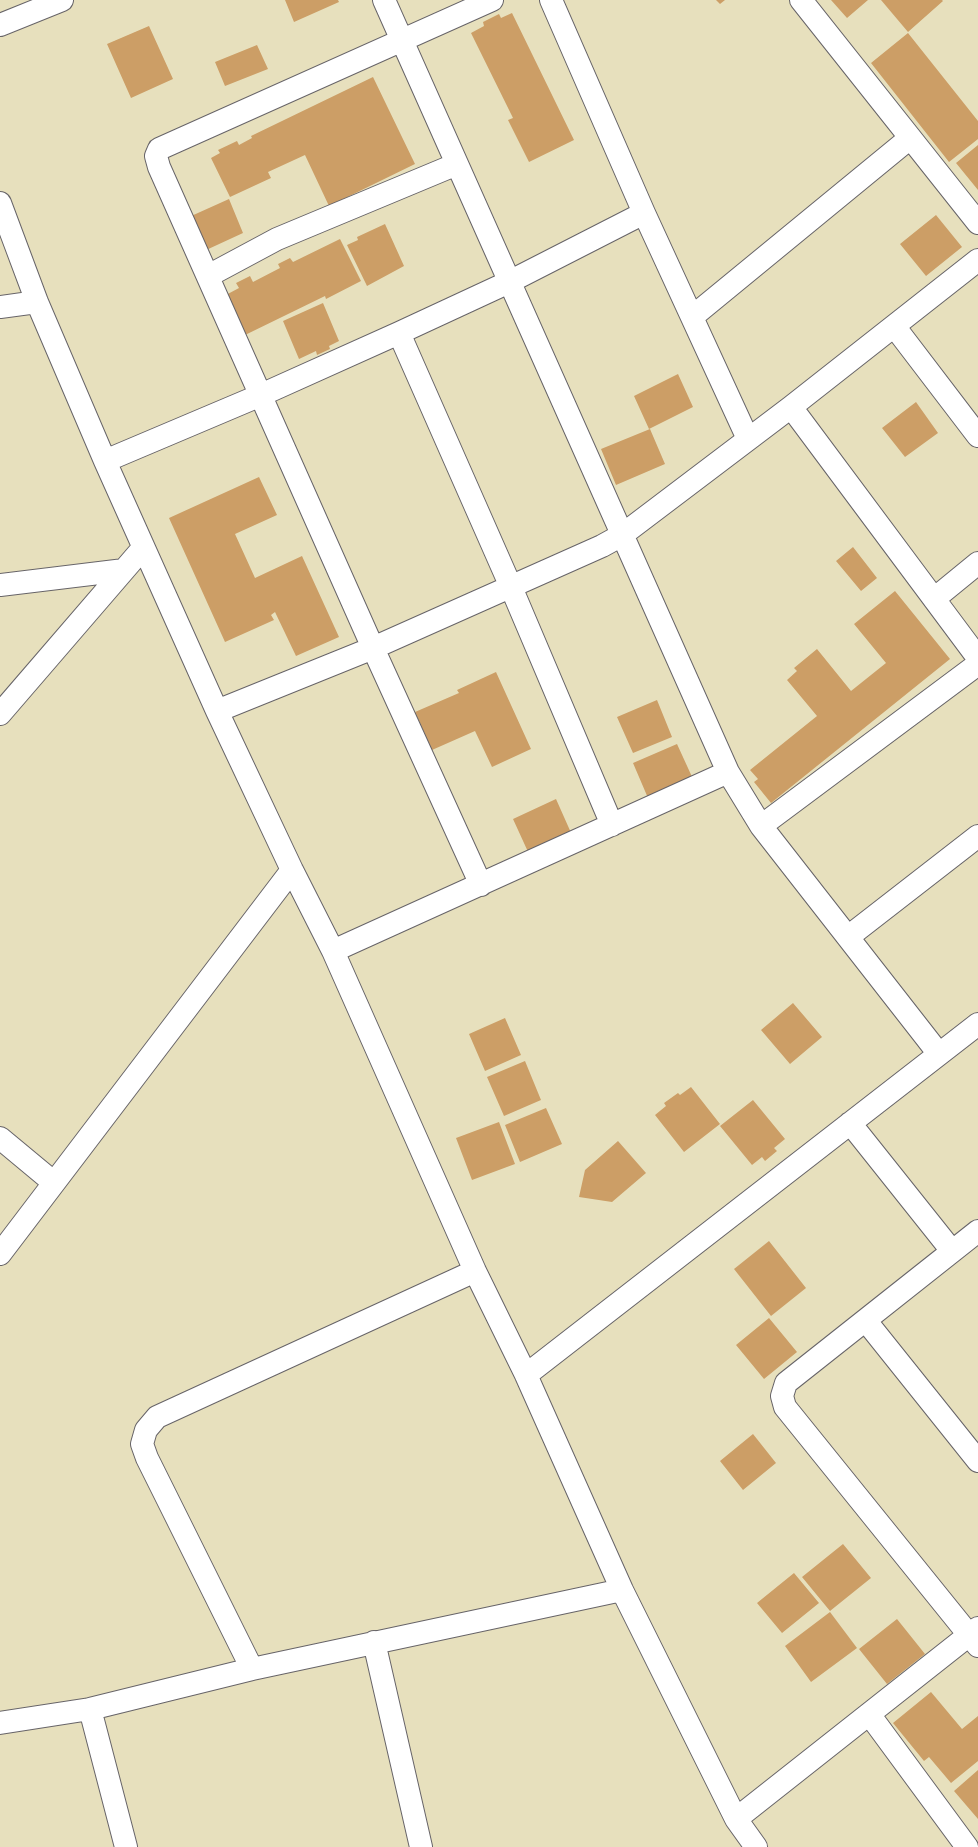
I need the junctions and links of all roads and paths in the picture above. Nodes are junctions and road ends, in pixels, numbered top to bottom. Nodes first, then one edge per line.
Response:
1 (62, 0) edge
2 (384, 0) edge
3 (492, 0) edge
4 (551, 0) edge
5 (801, 0) edge
6 (0, 25) edge
7 (401, 40) junction
8 (910, 138) junction
9 (457, 164) junction
10 (0, 203) edge
11 (644, 213) junction
12 (978, 223) edge
13 (978, 260) edge
14 (208, 276) junction
15 (509, 282) junction
16 (37, 302) junction
17 (0, 308) edge
18 (692, 317) junction
19 (894, 326) junction
20 (399, 333) junction
21 (261, 395) junction
22 (791, 407) junction
23 (978, 436) edge
24 (748, 439) junction
25 (105, 461) junction
26 (622, 535) junction
27 (143, 548) junction
28 (978, 563) edge
29 (124, 570) junction
30 (0, 585) edge
31 (511, 587) junction
32 (934, 599) junction
33 (373, 648) junction
34 (978, 658) edge
35 (978, 664) edge
36 (217, 711) junction
37 (0, 714) edge
38 (728, 772) junction
39 (612, 825) junction
40 (761, 826) junction
41 (978, 836) edge
42 (292, 870) junction
43 (481, 885) junction
44 (848, 936) junction
45 (333, 951) junction
46 (978, 1024) edge
47 (939, 1054) junction
48 (850, 1123) junction
49 (0, 1138) edge
50 (53, 1182) junction
51 (978, 1231) edge
52 (952, 1251) junction
53 (0, 1254) edge
54 (475, 1271) junction
55 (866, 1320) junction
56 (526, 1375) junction
57 (978, 1461) edge
58 (622, 1590) junction
59 (975, 1636) edge
60 (374, 1642) junction
61 (252, 1669) junction
62 (90, 1708) junction
63 (869, 1714) junction
64 (0, 1724) edge
65 (736, 1819) junction
66 (126, 1847) edge
67 (421, 1847) edge
68 (756, 1847) edge
69 (967, 1847) edge

1 - 6 street
2 - 7 street
3 - 7 street
4 - 11 street
5 - 8 street
7 - 9 street
7 - 14 street
8 - 12 street
8 - 18 street
9 - 14 street
9 - 15 street
10 - 16 street
11 - 15 street
11 - 18 street
13 - 19 street
14 - 21 street
15 - 20 street
15 - 26 street
16 - 17 street
16 - 25 street
18 - 24 street
19 - 22 street
19 - 23 street
20 - 21 street
20 - 31 street
21 - 25 street
21 - 33 street
22 - 24 street
22 - 32 street
24 - 26 street
25 - 27 street
26 - 31 street
26 - 38 street
27 - 29 street
27 - 36 street
28 - 32 street
29 - 30 street
29 - 37 street
31 - 33 street
31 - 39 street
32 - 34 street
33 - 36 street
33 - 43 street
35 - 40 street
36 - 42 street
38 - 39 street
38 - 40 street
39 - 43 street
40 - 44 street
41 - 44 street
42 - 45 street
42 - 50 street
43 - 45 street
44 - 47 street
45 - 54 street
46 - 47 street
47 - 48 street
48 - 52 street
48 - 56 street
49 - 50 street
50 - 53 street
51 - 52 street
52 - 55 street
54 - 56 street
54 - 61 street
55 - 57 street
55 - 59 street
56 - 58 street
58 - 60 street
58 - 65 street
59 - 63 street
60 - 61 street
60 - 67 street
61 - 62 street
62 - 64 street
62 - 66 street
63 - 65 street
63 - 69 street
65 - 68 street

